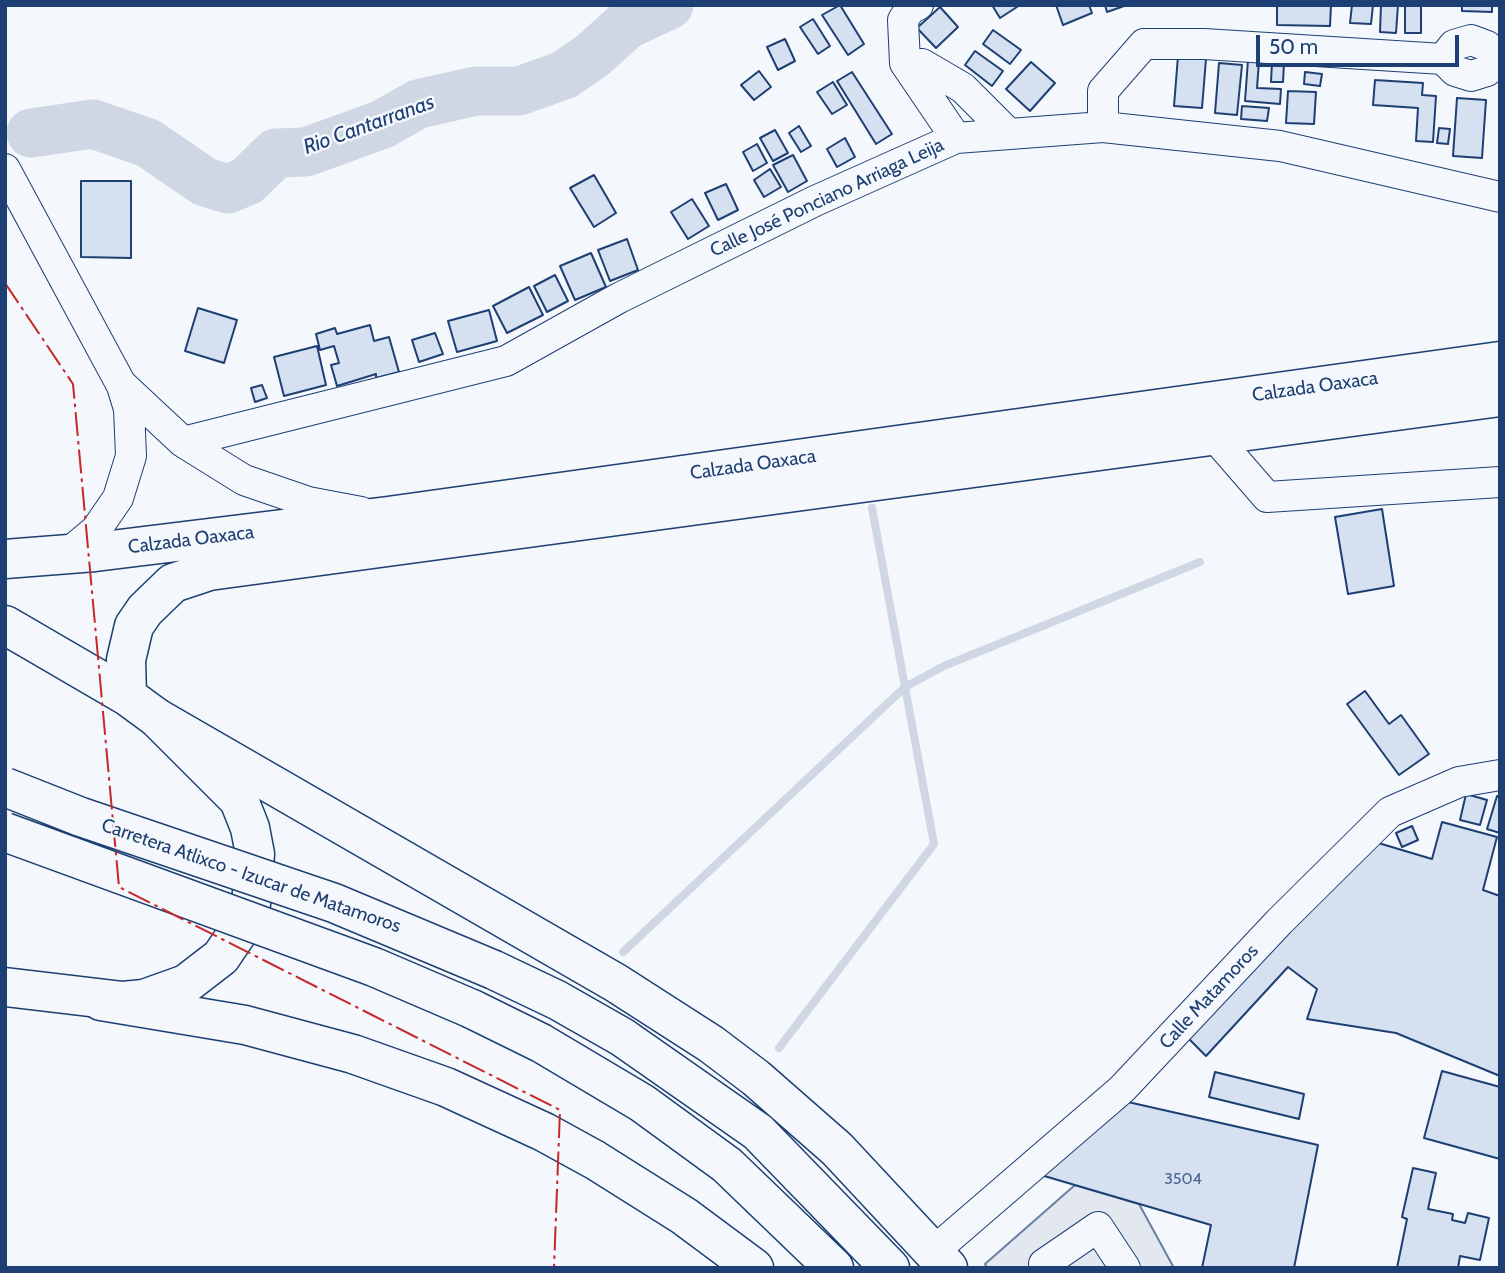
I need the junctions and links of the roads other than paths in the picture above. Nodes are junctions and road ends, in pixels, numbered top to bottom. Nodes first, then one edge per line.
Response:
1 (918, 5) edge
2 (1499, 60) edge
3 (905, 63) junction
4 (1103, 127) junction
5 (1009, 134) junction
6 (956, 138) junction
7 (5, 169) edge
8 (1500, 197) edge
9 (1500, 361) edge
10 (122, 386) junction
11 (1500, 397) edge
12 (1212, 419) junction
13 (183, 443) junction
14 (1500, 482) edge
15 (388, 516) junction
16 (65, 556) junction
17 (5, 559) edge
18 (5, 625) edge
19 (127, 696) junction
20 (157, 718) junction
21 (1500, 775) edge
22 (5, 788) edge
23 (5, 832) edge
24 (5, 987) edge
25 (101, 1000) junction
26 (941, 1260) edge
27 (754, 1268) edge
28 (834, 1268) edge
29 (890, 1268) edge
30 (1046, 1268) edge
31 (1125, 1268) edge

1 - 3 street
2 - 4 street
3 - 5 street
3 - 6 street
4 - 5 street, Calle José Ponciano Arriaga Leija
4 - 8 street, Calle José Ponciano Arriaga Leija
5 - 6 street, Calle José Ponciano Arriaga Leija
6 - 13 street, Calle José Ponciano Arriaga Leija
7 - 10 street
9 - 12 main road, Calzada Oaxaca
10 - 13 street
10 - 16 street
11 - 12 main road, Calzada Oaxaca
12 - 14 street
12 - 15 main road, Calzada Oaxaca
12 - 19 main road, Calzada Oaxaca
13 - 15 street
15 - 16 main road, Calzada Oaxaca
16 - 17 main road, Calzada Oaxaca
18 - 19 main road
19 - 20 main road
20 - 25 main road
20 - 26 main road
21 - 26 street, Calle Matamoros
22 - 29 main road, Carretera Atlixco - Izucar de Matamoros, bridge
23 - 28 main road, bridge
24 - 25 main road
25 - 27 main road
30 - 31 street

